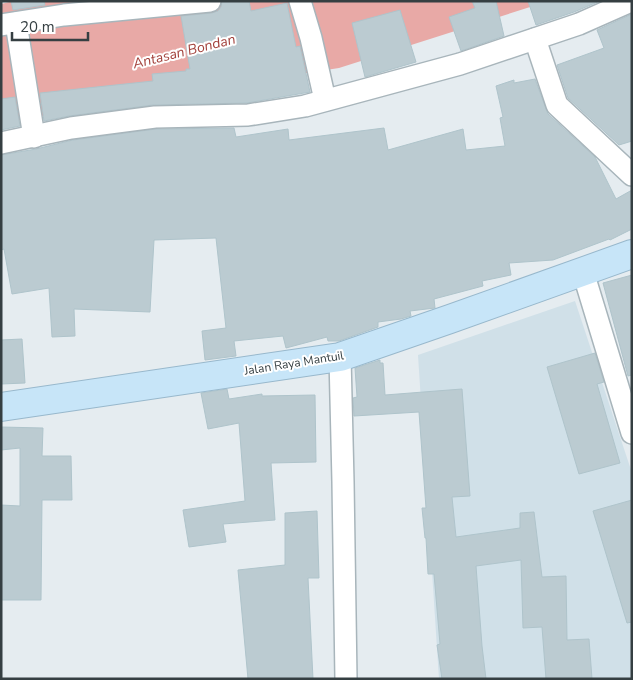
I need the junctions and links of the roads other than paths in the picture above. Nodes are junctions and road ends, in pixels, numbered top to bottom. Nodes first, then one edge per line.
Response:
1 (210, 1) edge
2 (300, 1) edge
3 (631, 1) edge
4 (9, 24) edge
5 (535, 39) junction
6 (325, 100) junction
7 (34, 137) junction
8 (1, 143) edge
9 (632, 175) edge
10 (632, 254) edge
11 (582, 272) junction
12 (340, 357) junction
13 (1, 407) edge
14 (632, 433) edge
15 (346, 679) edge

1 - 4 street
2 - 6 street
3 - 5 street
4 - 7 street
5 - 6 street
5 - 9 street
6 - 7 street
7 - 8 street
10 - 11 street, Jalan Raya Mantuil
11 - 12 street, Jalan Raya Mantuil
11 - 14 street
12 - 13 street, Jalan Raya Mantuil
12 - 15 street

